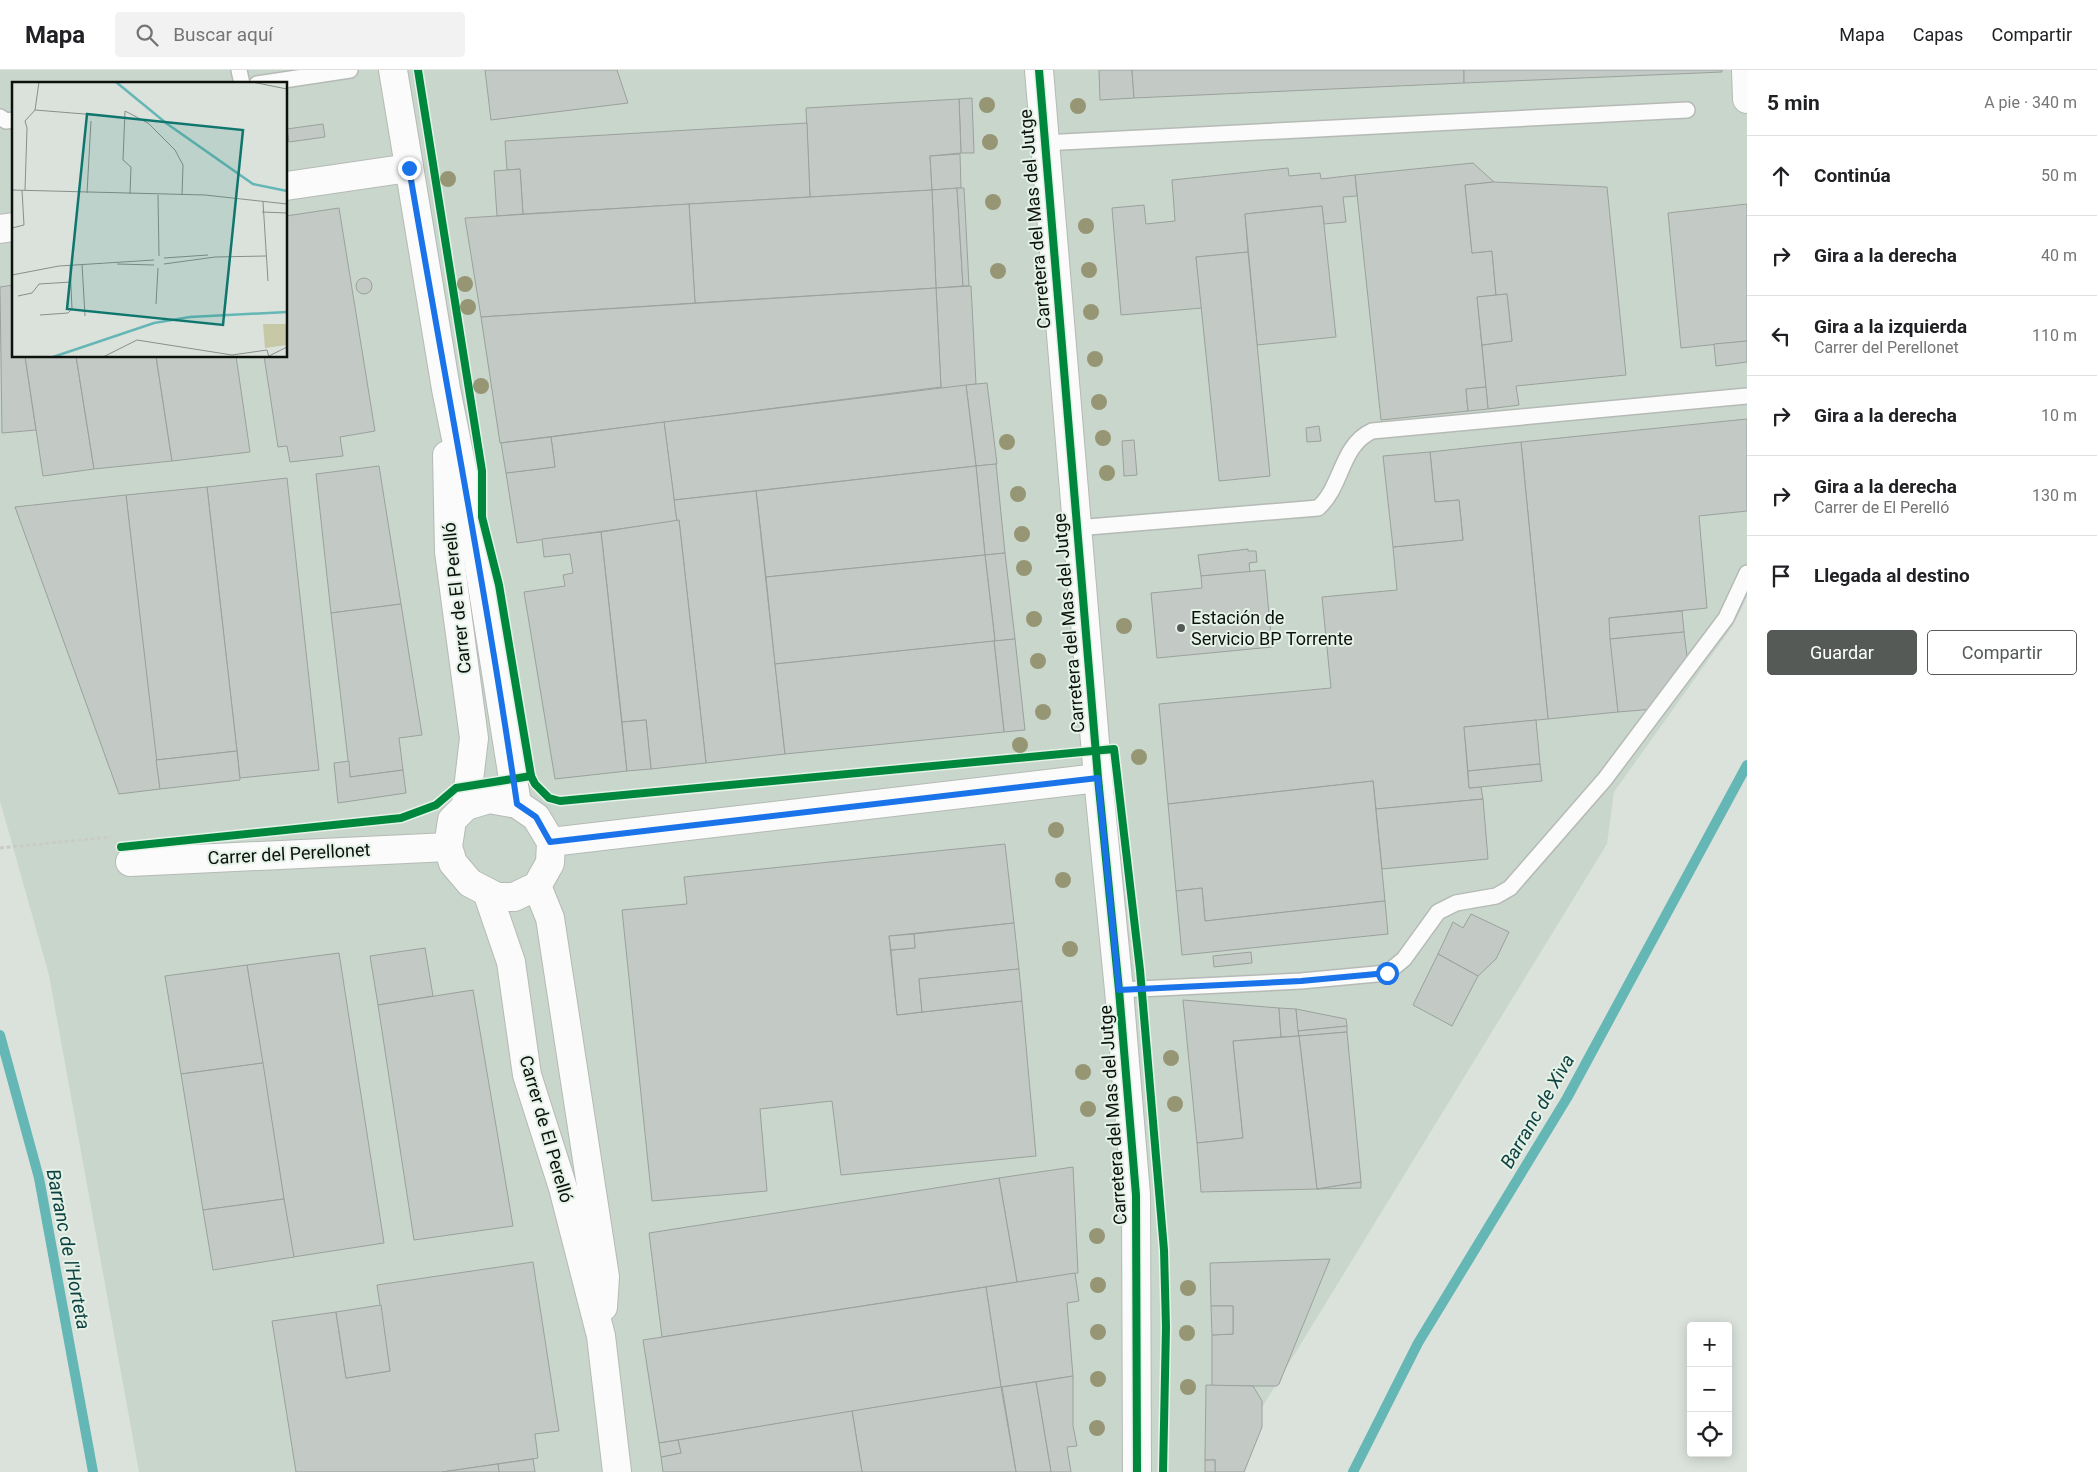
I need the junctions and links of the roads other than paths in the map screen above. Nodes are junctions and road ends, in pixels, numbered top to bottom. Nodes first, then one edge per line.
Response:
1 (350, 70) edge
2 (393, 70) edge
3 (1039, 70) edge
4 (1746, 70) edge
5 (270, 82) edge
6 (1747, 99) edge
7 (1687, 110) dead end
8 (0, 118) edge
9 (12, 120) edge
10 (1043, 143) junction
11 (409, 168) junction
12 (288, 186) edge
13 (446, 389) junction
14 (1747, 396) edge
15 (1076, 528) junction
16 (1747, 573) edge
17 (1098, 778) junction
18 (517, 804) junction
19 (466, 806) junction
20 (550, 842) junction
21 (448, 847) junction
22 (130, 862) dead end
23 (537, 886) junction
24 (487, 892) junction
25 (1119, 990) junction
26 (601, 1336) junction
27 (617, 1472) edge
28 (1136, 1472) edge

1 - 5 lane
2 - 11 street, Carrer de El Perelló
3 - 10 street, Carretera del Mas del Jutge
4 - 6 street
7 - 10 lane
8 - 9 lane
10 - 15 street, Carretera del Mas del Jutge
11 - 12 street
11 - 13 street, Carrer de El Perelló
13 - 18 street, Carrer de El Perelló
13 - 19 street, Carrer de El Perelló
14 - 15 lane
15 - 17 street, Carretera del Mas del Jutge
16 - 25 lane
17 - 20 street
17 - 25 street, Carretera del Mas del Jutge
18 - 19 street
18 - 20 street
19 - 21 street
20 - 23 street
21 - 22 street, Carrer del Perellonet
21 - 24 street
23 - 24 street
23 - 26 street, Carrer de El Perelló
24 - 26 street, Carrer de El Perelló
25 - 28 street, Carretera del Mas del Jutge
26 - 27 street, Carrer de El Perelló

